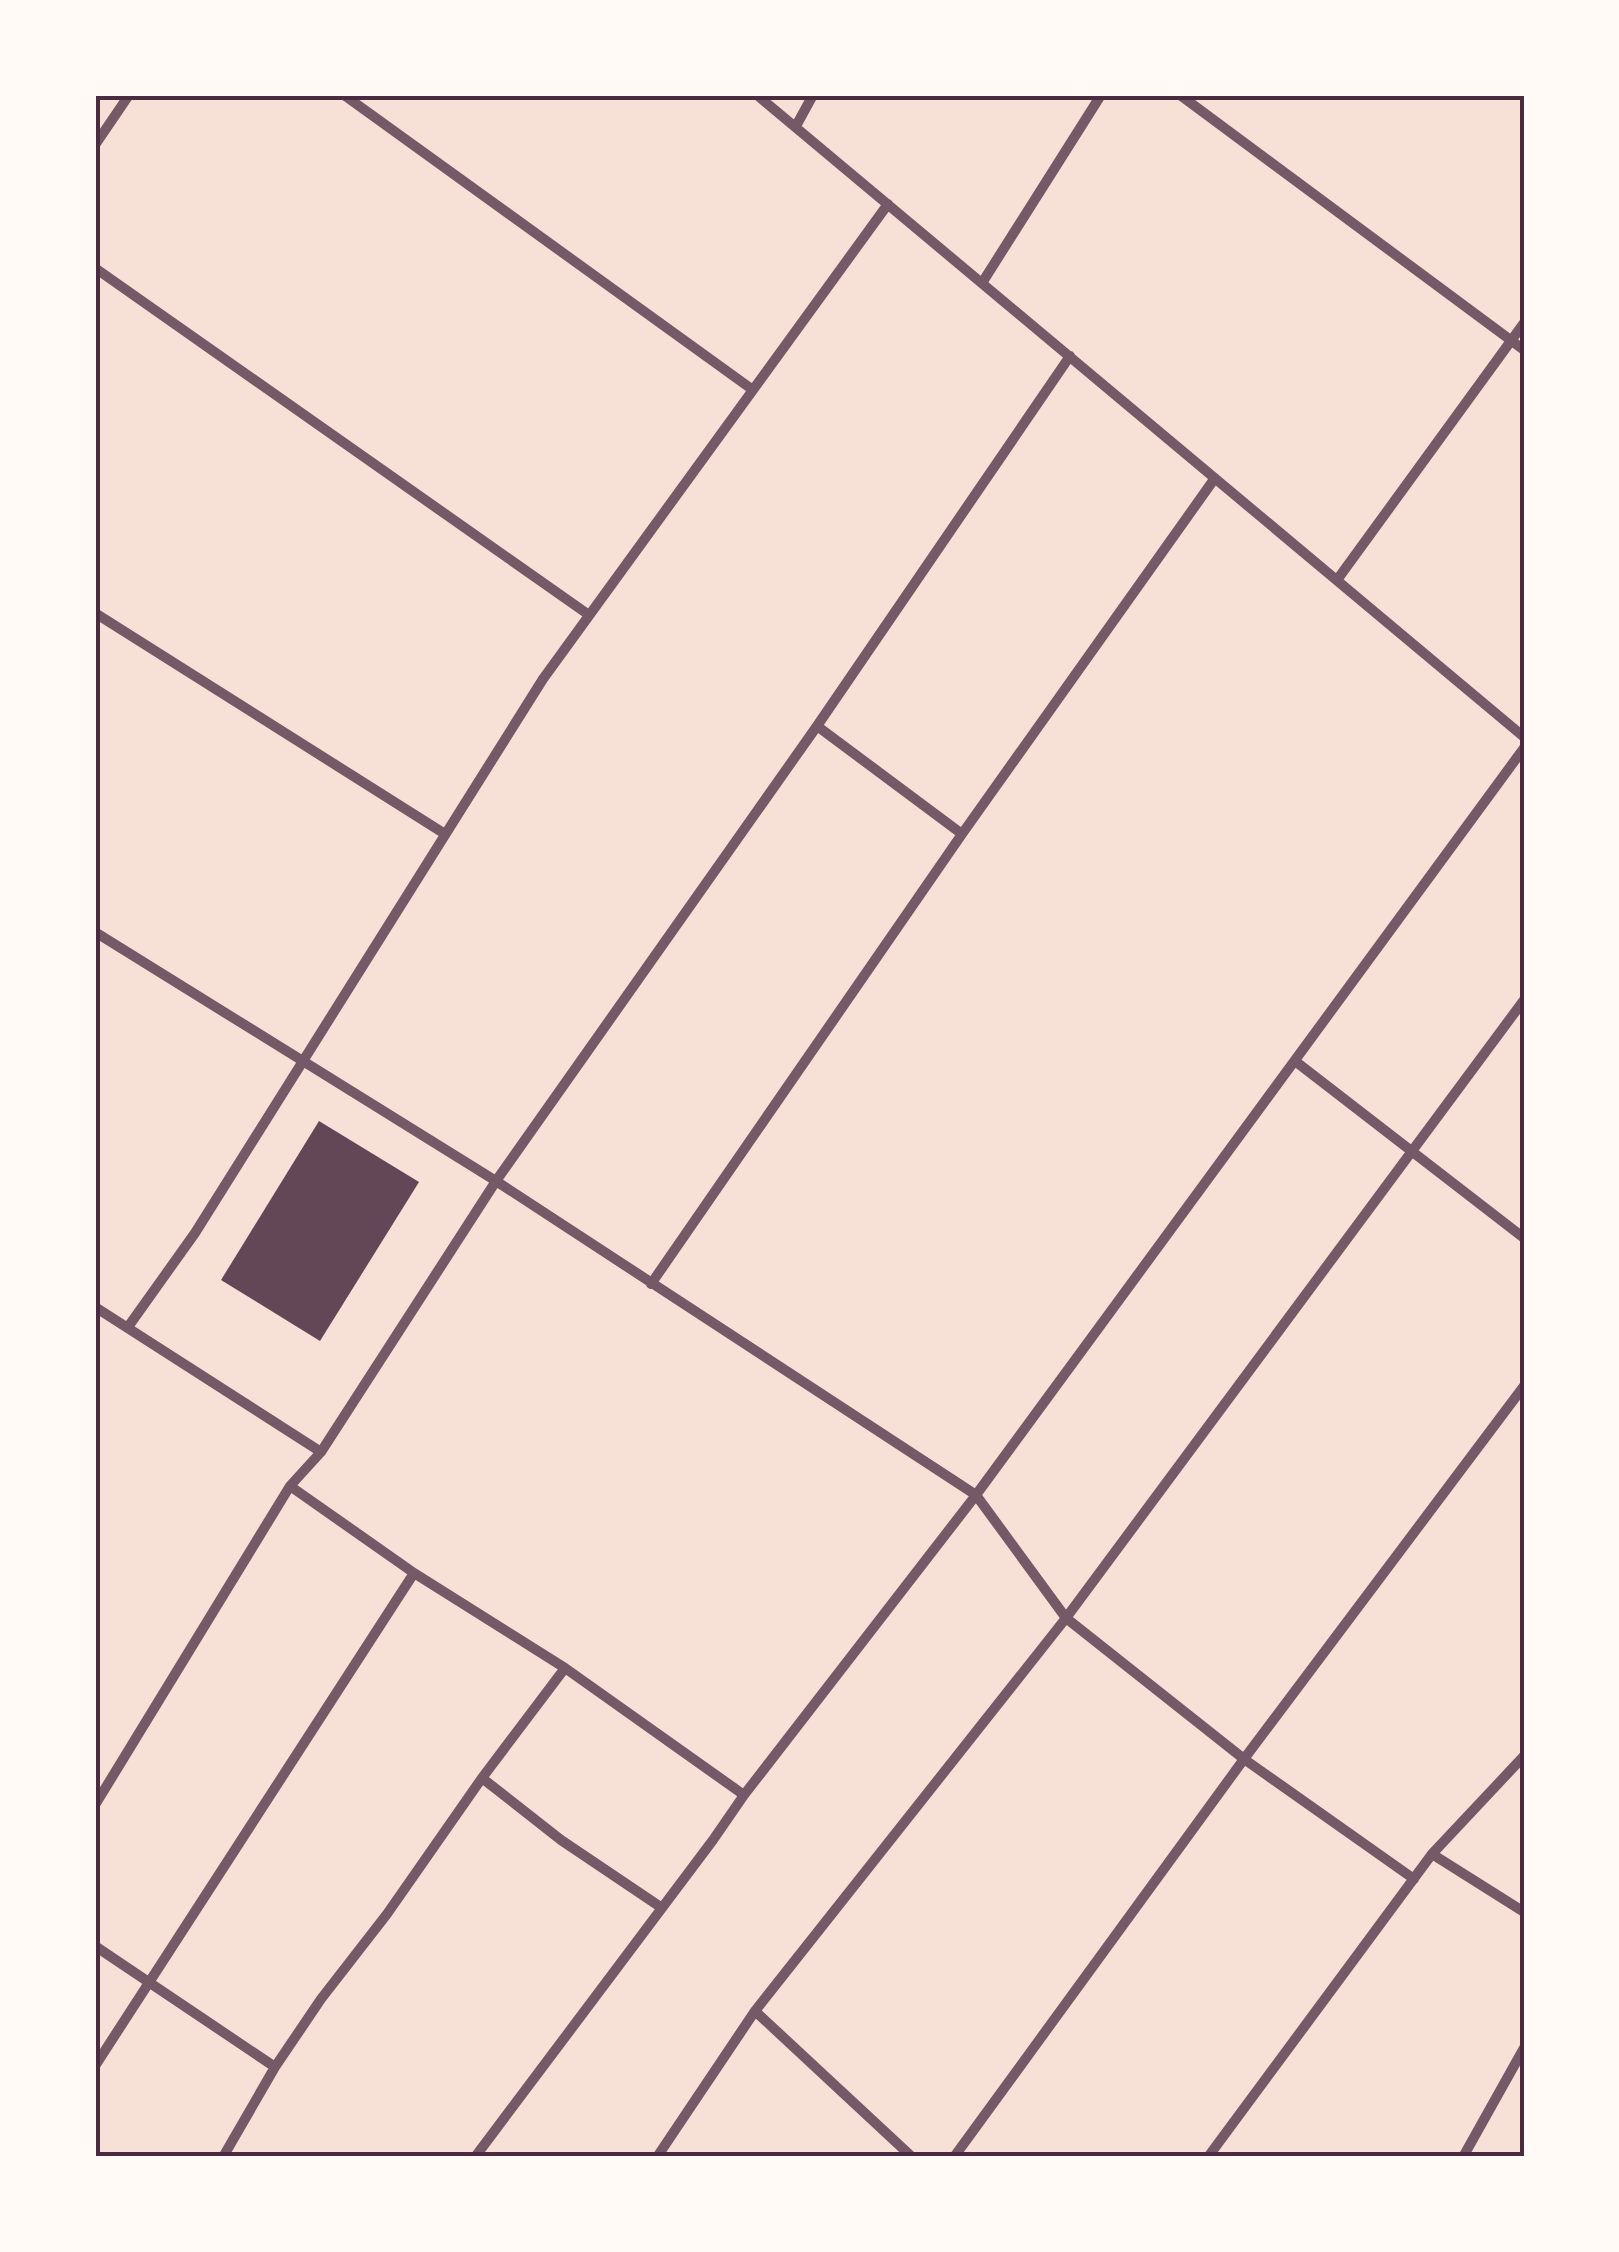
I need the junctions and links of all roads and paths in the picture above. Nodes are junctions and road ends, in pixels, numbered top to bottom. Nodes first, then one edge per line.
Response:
1 (130, 95) edge
2 (344, 95) edge
3 (758, 95) edge
4 (813, 95) edge
5 (1100, 95) edge
6 (1180, 95) edge
7 (796, 126) junction
8 (95, 145) edge
9 (888, 204) junction
10 (95, 268) edge
11 (982, 283) junction
12 (1524, 322) edge
13 (1510, 340) junction
14 (1524, 350) edge
15 (1070, 356) junction
16 (753, 390) junction
17 (1215, 478) junction
18 (1337, 580) junction
19 (95, 613) edge
20 (589, 615) junction
21 (816, 726) junction
22 (1524, 737) edge
23 (1524, 748) edge
24 (445, 834) junction
25 (962, 834) junction
26 (95, 932) edge
27 (1524, 1000) edge
28 (304, 1060) junction
29 (1295, 1062) junction
30 (1411, 1152) junction
31 (496, 1181) junction
32 (1524, 1238) edge
33 (651, 1284) junction
34 (95, 1307) edge
35 (128, 1328) junction
36 (1524, 1386) edge
37 (321, 1452) junction
38 (290, 1486) junction
39 (976, 1495) junction
40 (414, 1574) junction
41 (1066, 1618) junction
42 (565, 1668) junction
43 (1524, 1756) edge
44 (1244, 1760) junction
45 (482, 1778) junction
46 (744, 1795) junction
47 (95, 1805) edge
48 (1432, 1854) junction
49 (1414, 1879) junction
50 (662, 1908) junction
51 (1524, 1912) edge
52 (95, 1946) edge
53 (149, 1982) junction
54 (756, 2011) junction
55 (1524, 2048) edge
56 (95, 2066) edge
57 (275, 2068) junction
58 (224, 2157) edge
59 (475, 2157) edge
60 (656, 2157) edge
61 (912, 2157) edge
62 (954, 2157) edge
63 (1208, 2157) edge
64 (1464, 2157) edge

1 - 8 street
2 - 16 street
3 - 7 street
4 - 7 street
5 - 11 street
6 - 13 street
7 - 9 street
9 - 11 street
9 - 16 street
10 - 20 street
11 - 15 street
12 - 13 street
13 - 14 street
13 - 18 street
15 - 17 street
15 - 21 street
16 - 20 street
17 - 18 street
17 - 25 street
18 - 22 street
19 - 24 street
20 - 24 street
21 - 25 street
21 - 31 street
23 - 29 street
24 - 28 street
25 - 33 street
26 - 28 street
27 - 30 street
28 - 31 street
28 - 35 street
29 - 30 street
29 - 39 street
30 - 32 street
30 - 41 street
31 - 33 street
31 - 37 street
33 - 39 street
34 - 35 street
35 - 37 street
36 - 44 street
37 - 38 street
38 - 40 street
38 - 47 street
39 - 41 street
39 - 46 street
40 - 42 street
40 - 53 street
41 - 44 street
41 - 54 street
42 - 45 street
42 - 46 street
43 - 48 street
44 - 49 street
44 - 62 street
45 - 50 street
45 - 57 street
46 - 50 street
48 - 49 street
48 - 51 street
49 - 63 street
50 - 59 street
52 - 53 street
53 - 56 street
53 - 57 street
54 - 60 street
54 - 61 street
55 - 64 street
57 - 58 street

